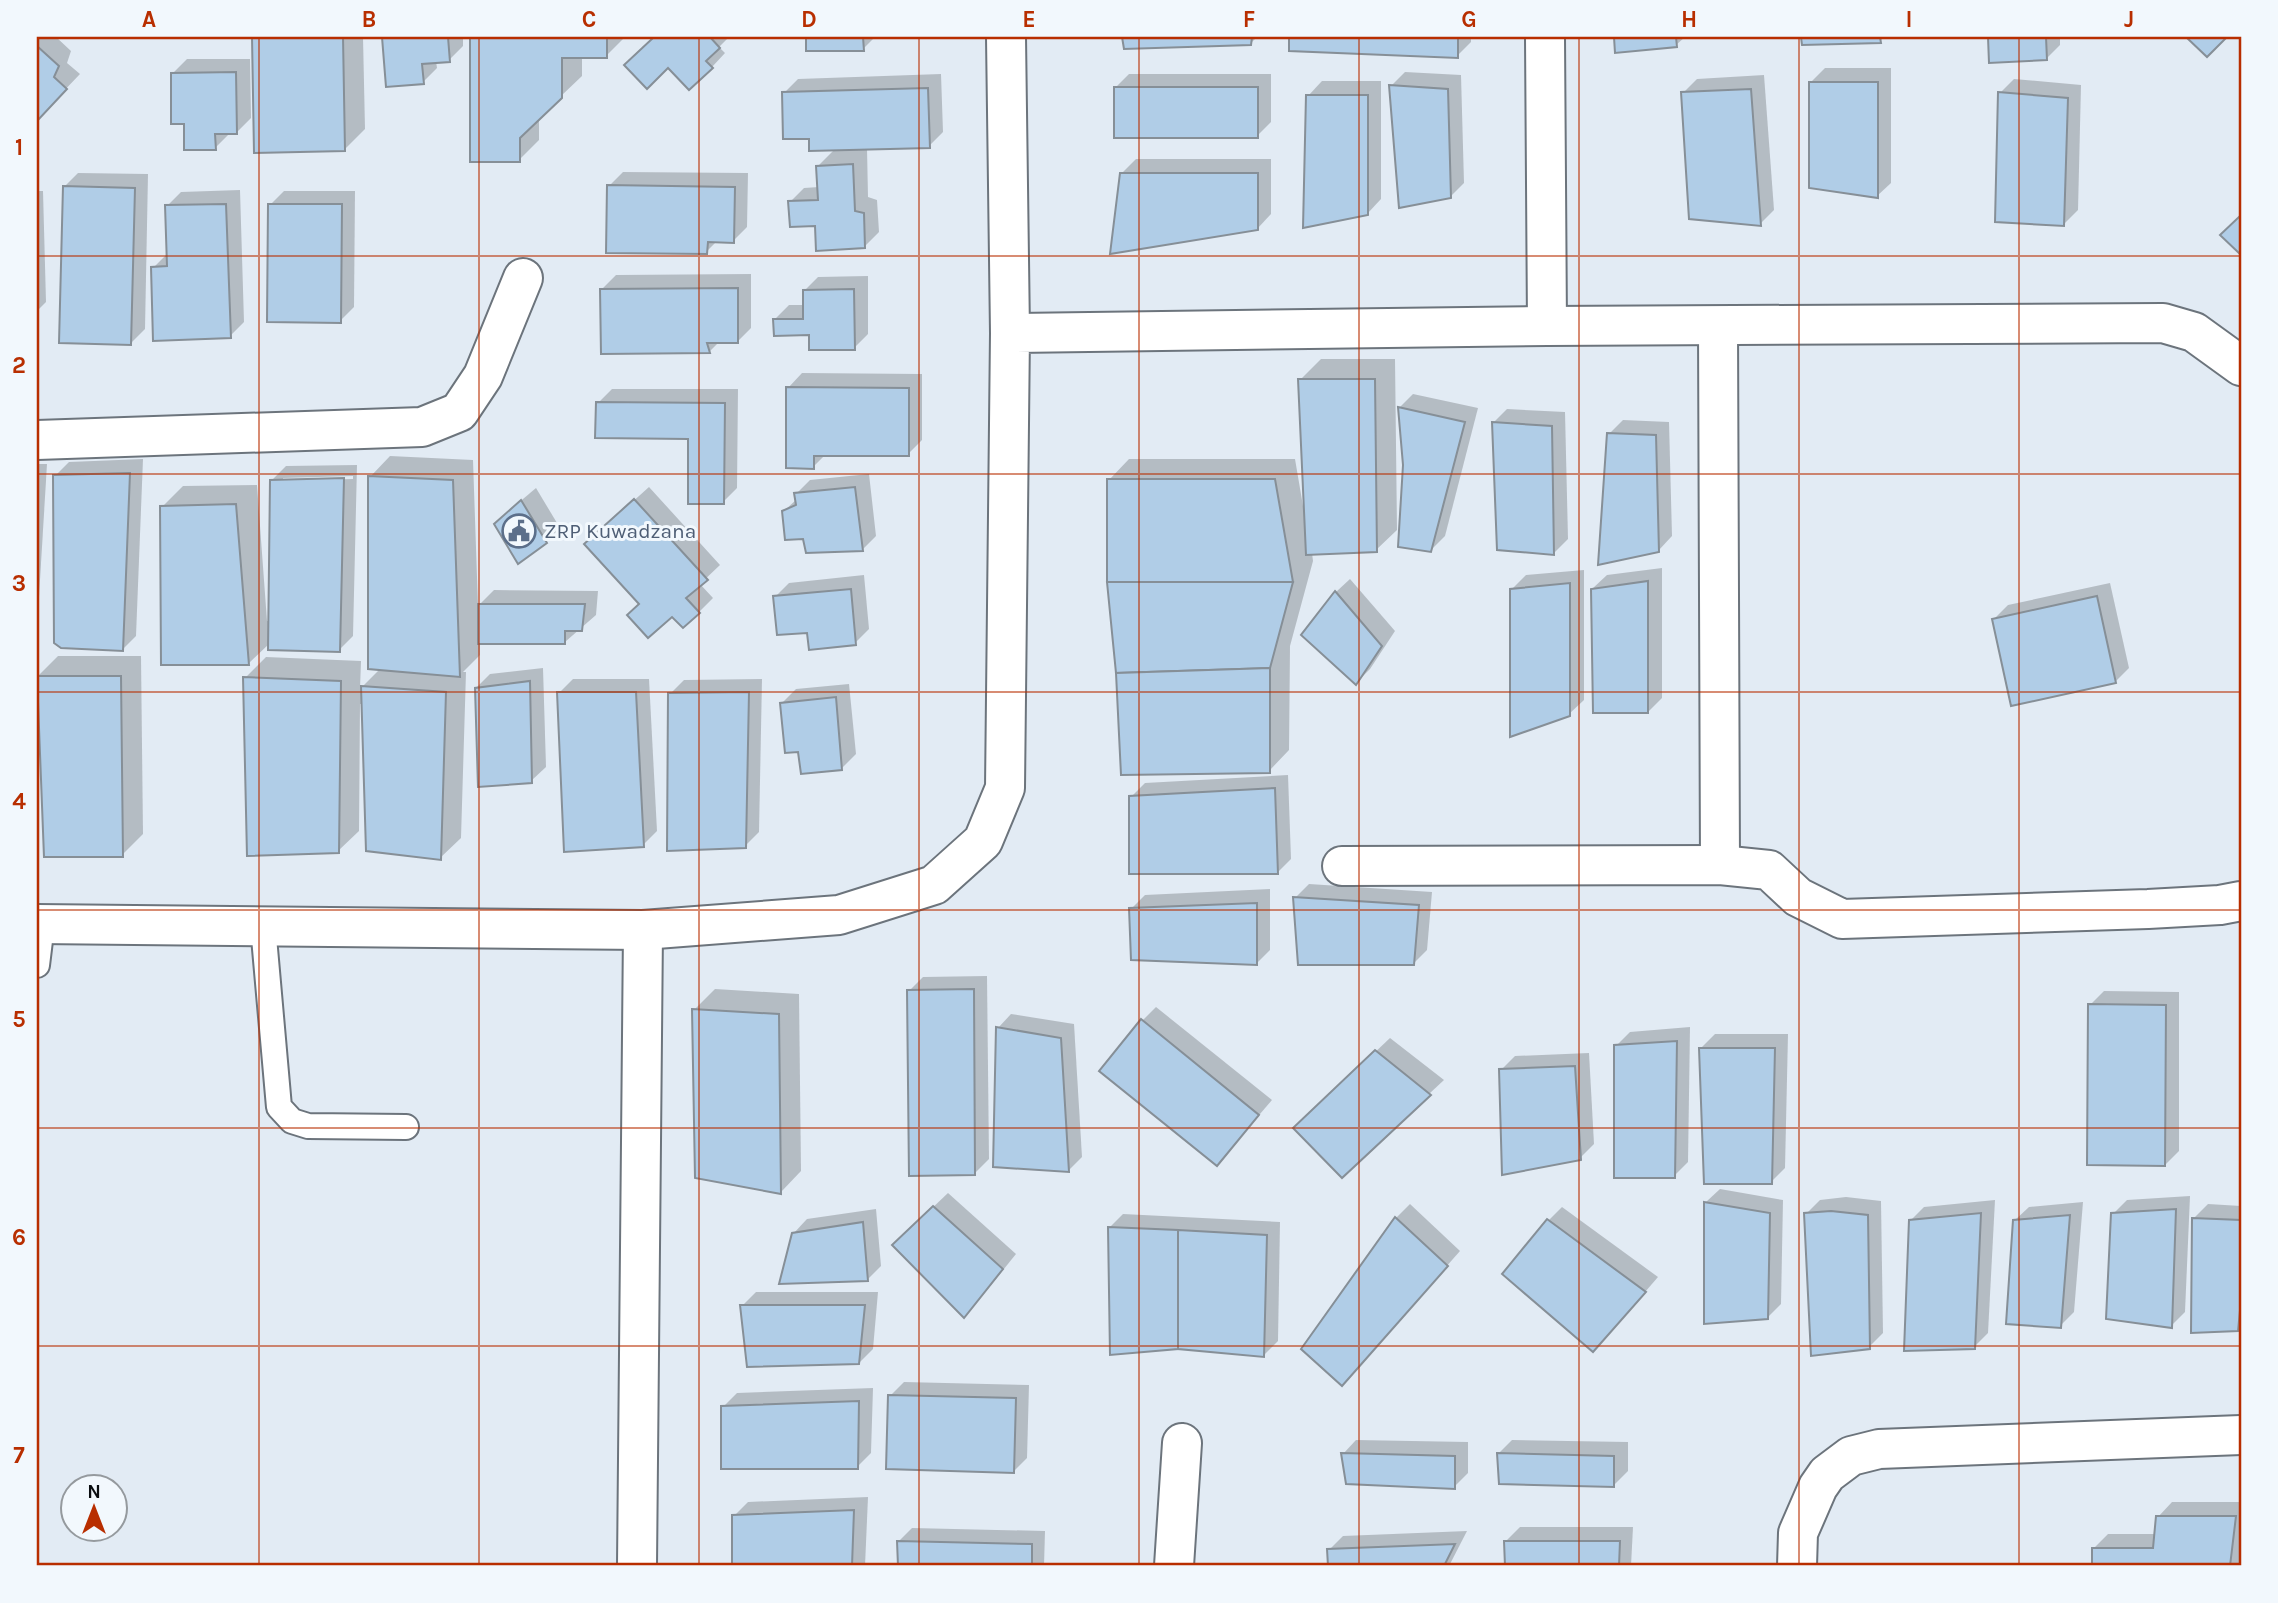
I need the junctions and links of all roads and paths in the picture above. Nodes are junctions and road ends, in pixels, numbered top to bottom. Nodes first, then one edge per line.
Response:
1 (1006, 37) edge
2 (1545, 37) edge
3 (523, 278) dead end
4 (1547, 326) junction
5 (1718, 326) junction
6 (1010, 333) junction
7 (2241, 366) edge
8 (37, 440) edge
9 (1720, 864) junction
10 (1342, 866) dead end
11 (2241, 901) edge
12 (39, 924) edge
13 (263, 926) junction
14 (643, 930) junction
15 (37, 965) edge
16 (406, 1127) dead end
17 (2241, 1435) edge
18 (1182, 1443) dead end
19 (637, 1566) edge
20 (1174, 1566) edge
21 (1797, 1566) edge

1 - 6 street
2 - 4 street
3 - 8 street
4 - 5 street
4 - 6 street
5 - 7 street
5 - 9 street
6 - 14 street
9 - 10 street
9 - 11 street
12 - 13 street
12 - 15 lane
13 - 14 street
13 - 16 lane
14 - 19 street
17 - 21 street
18 - 20 street

